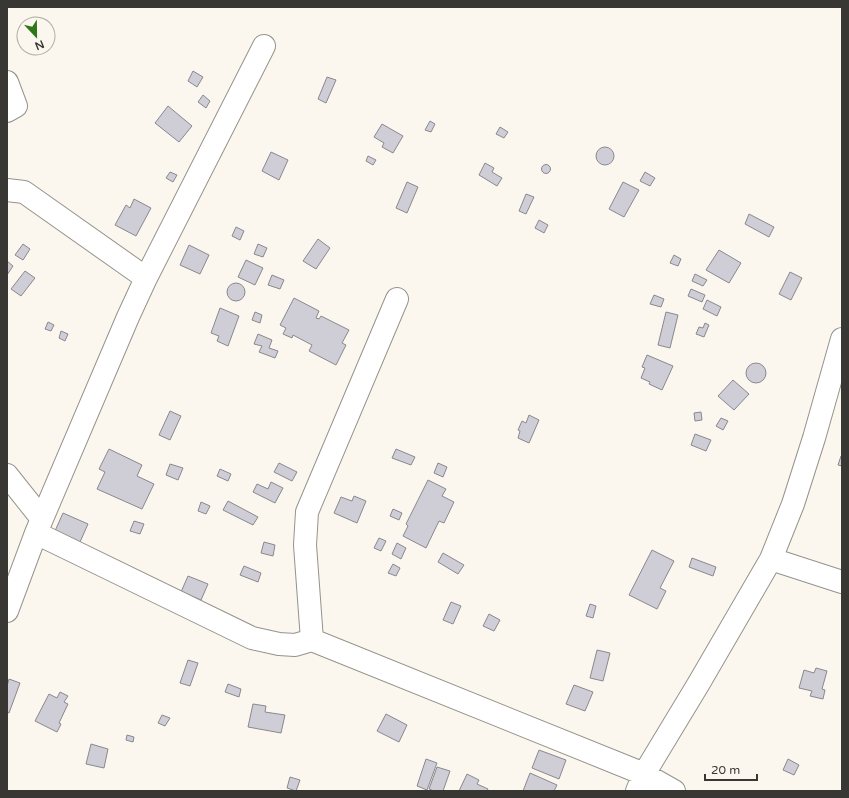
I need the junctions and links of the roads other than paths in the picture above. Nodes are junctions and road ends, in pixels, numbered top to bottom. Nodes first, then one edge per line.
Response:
1 (264, 46) dead end
2 (7, 82) edge
3 (7, 110) edge
4 (7, 190) edge
5 (146, 278) junction
6 (397, 299) dead end
7 (842, 339) edge
8 (7, 475) edge
9 (39, 526) junction
10 (771, 559) junction
11 (842, 582) edge
12 (7, 611) edge
13 (312, 640) junction
14 (640, 782) edge
15 (674, 791) edge

1 - 5 street
2 - 3 street
4 - 5 street
5 - 9 street
6 - 13 street
7 - 10 street
8 - 9 street
9 - 12 street
9 - 13 street
10 - 11 street
10 - 14 street
13 - 14 street
14 - 15 street

